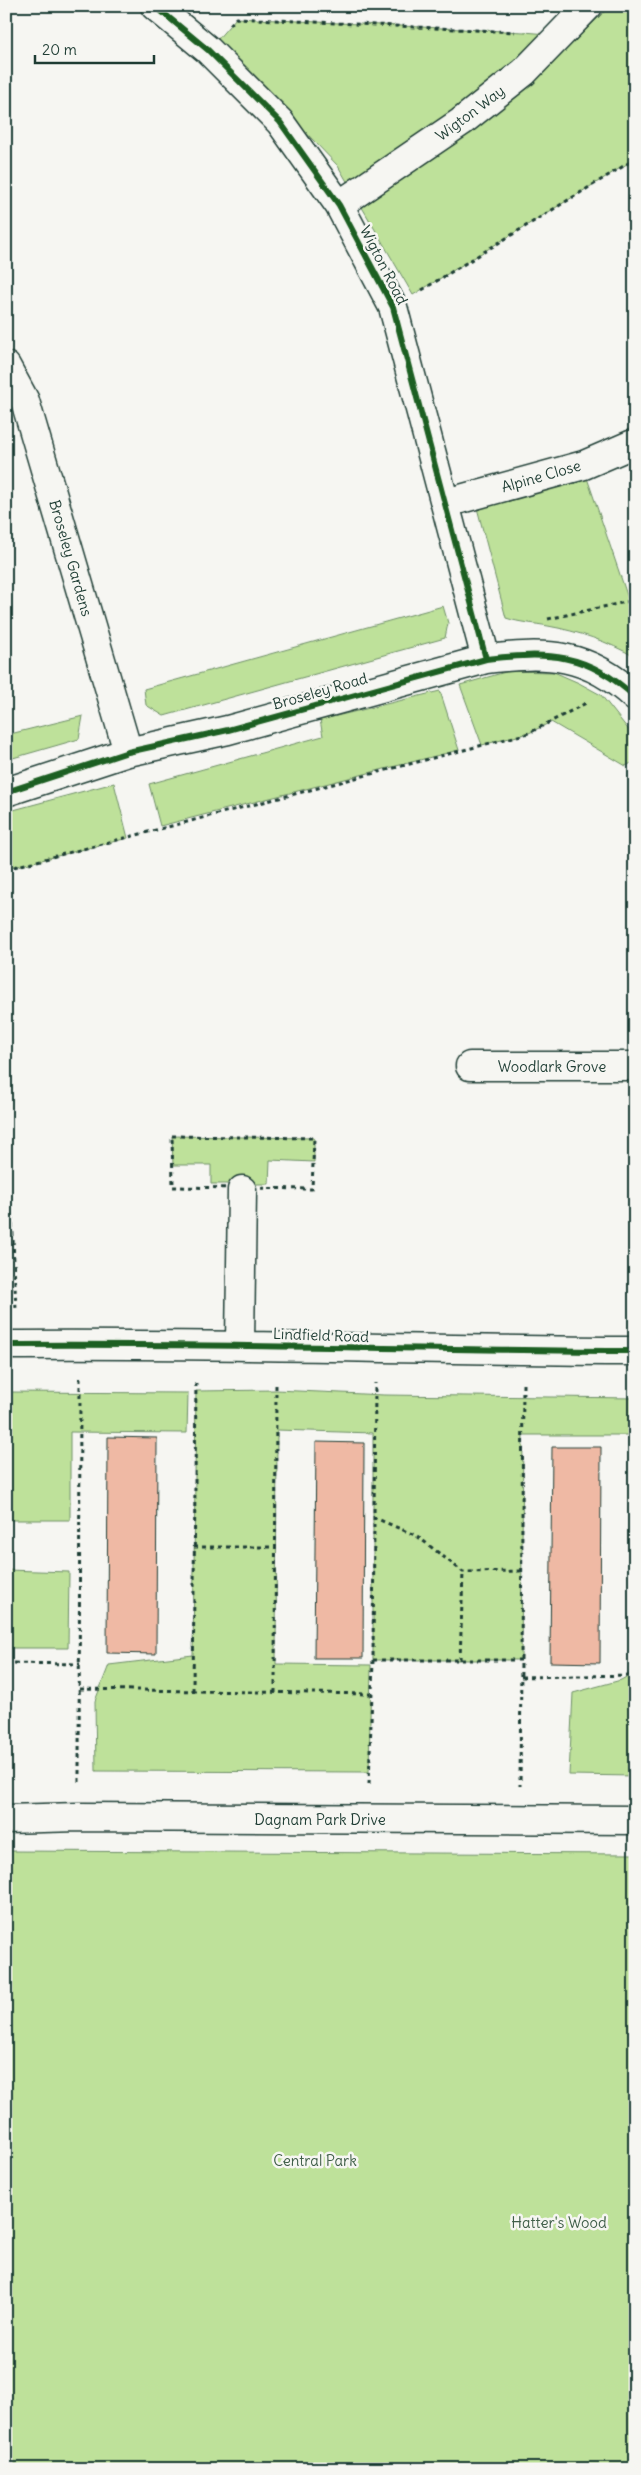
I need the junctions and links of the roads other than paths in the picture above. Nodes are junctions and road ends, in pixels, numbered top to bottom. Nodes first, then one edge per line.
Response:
1 (155, 6) edge
2 (588, 6) edge
3 (339, 205) junction
4 (6, 366) edge
5 (635, 443) edge
6 (446, 503) junction
7 (486, 659) junction
8 (628, 690) edge
9 (128, 752) junction
10 (6, 792) edge
11 (470, 1066) dead end
12 (635, 1066) edge
13 (242, 1190) dead end
14 (240, 1344) junction
15 (12, 1345) edge
16 (635, 1351) edge
17 (6, 1819) edge
18 (635, 1820) edge

1 - 3 street, Wigton Road
2 - 3 street, Wigton Way
3 - 6 street, Wigton Road
4 - 9 street, Broseley Gardens
5 - 6 street, Alpine Close
6 - 7 street, Wigton Road
7 - 8 street, Broseley Road
7 - 9 street, Broseley Road
9 - 10 street, Broseley Road
11 - 12 street, Woodlark Grove
13 - 14 street
14 - 15 street, Lindfield Road
14 - 16 street, Lindfield Road
17 - 18 street, Dagnam Park Drive

